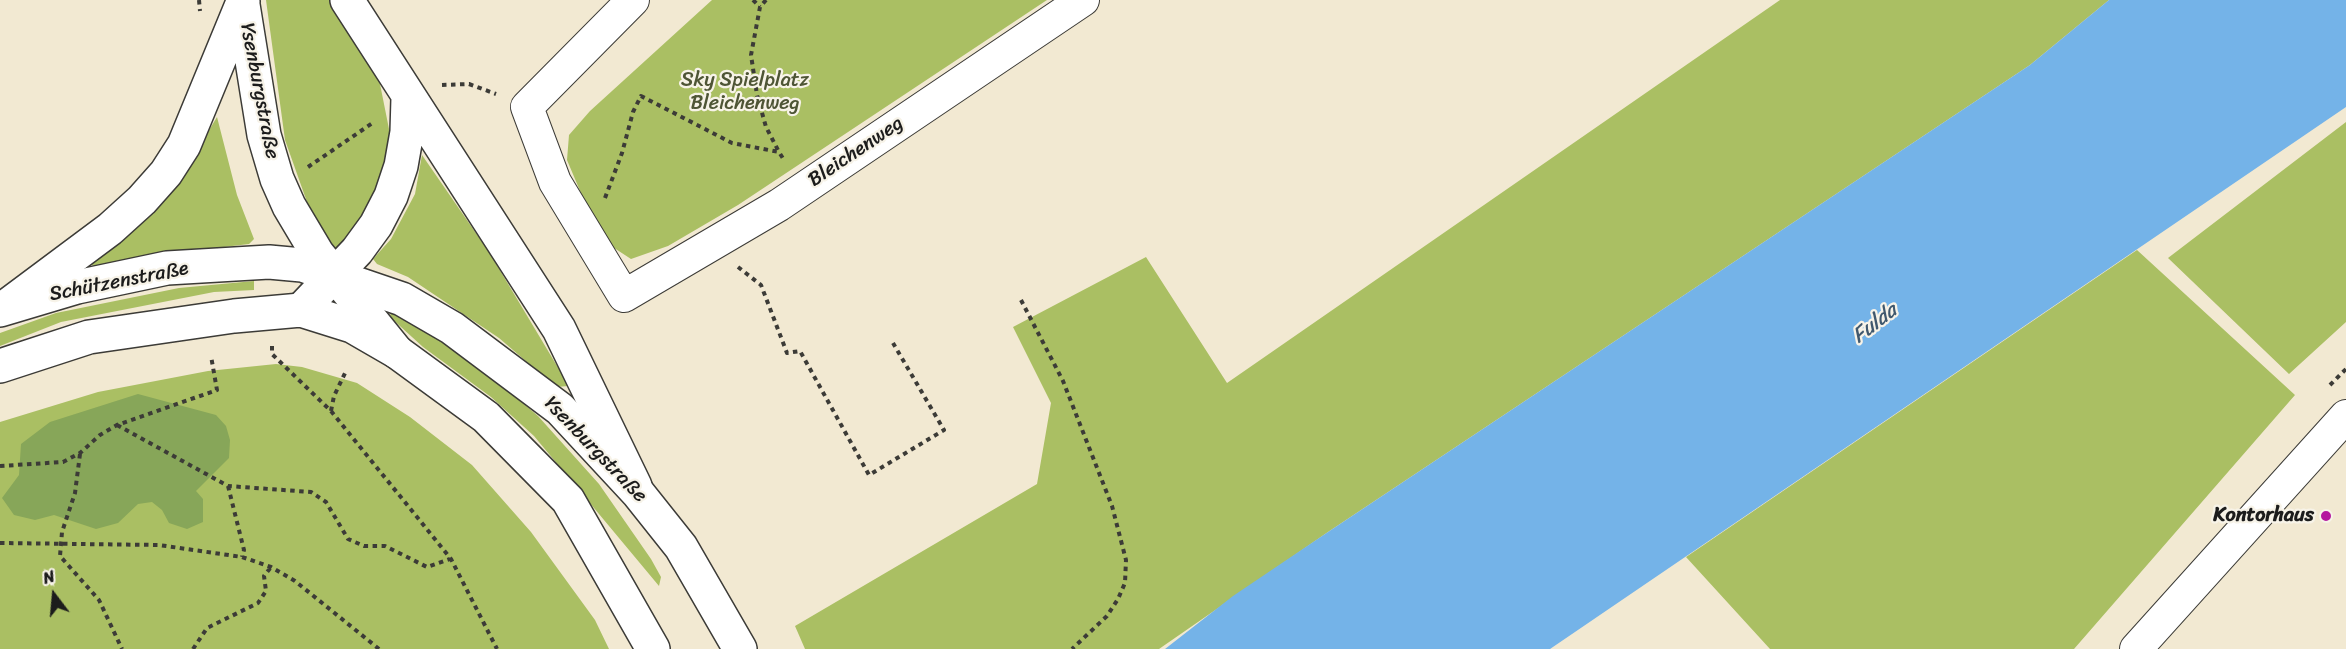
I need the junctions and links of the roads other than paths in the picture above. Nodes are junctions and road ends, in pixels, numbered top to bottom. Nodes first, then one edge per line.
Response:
1 (347, 0) edge
2 (633, 0) edge
3 (1083, 0) edge
4 (242, 1) edge
5 (408, 98) junction
6 (333, 273) junction
7 (2, 309) edge
8 (301, 310) junction
9 (397, 352) junction
10 (0, 366) edge
11 (2346, 416) edge
12 (638, 493) junction
13 (653, 649) edge
14 (740, 649) edge
15 (2136, 649) edge

1 - 5 main road
2 - 3 street, Bleichenweg
4 - 6 main road, Ysenburgstraße
4 - 7 main road
5 - 6 main road
5 - 12 main road
6 - 7 main road, Schützenstraße
6 - 8 main road
6 - 9 main road, Ysenburgstraße
6 - 12 main road, Ysenburgstraße
8 - 9 main road
8 - 10 main road
9 - 13 main road, Ysenburgstraße
11 - 15 street
12 - 14 main road, Ysenburgstraße

